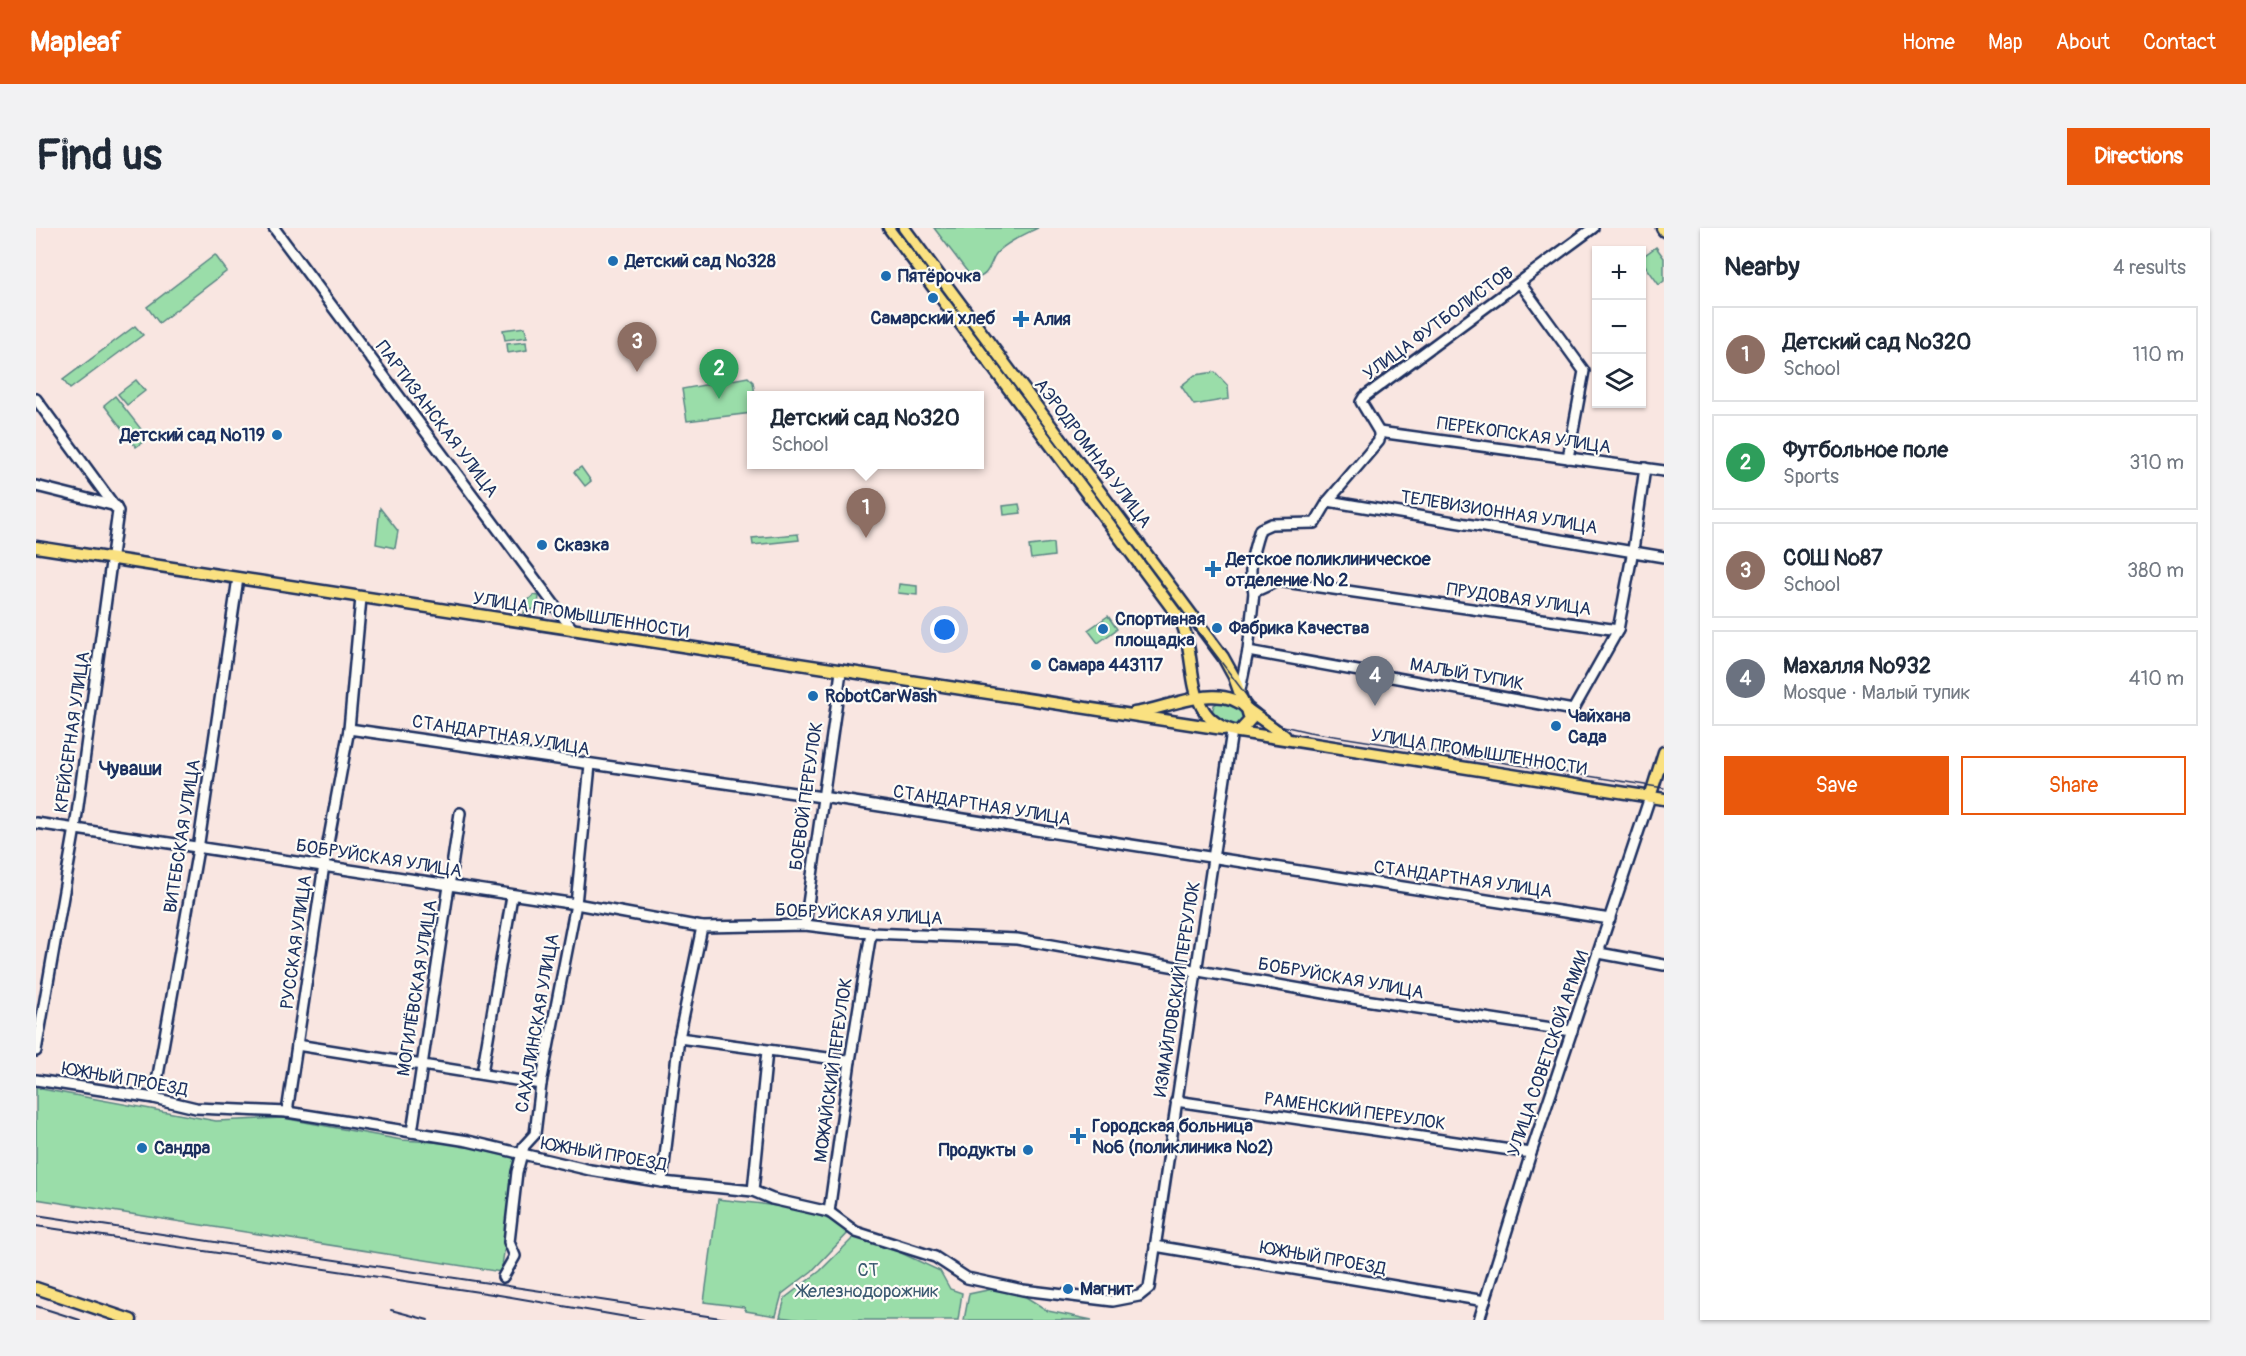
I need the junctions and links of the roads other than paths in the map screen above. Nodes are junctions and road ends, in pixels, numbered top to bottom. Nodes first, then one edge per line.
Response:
1 (274, 228) edge
2 (890, 228) edge
3 (904, 228) edge
4 (1593, 228) edge
5 (1520, 283) junction
6 (36, 399) edge
7 (1379, 432) junction
8 (1568, 458) junction
9 (1645, 468) junction
10 (1664, 471) edge
11 (36, 486) edge
12 (1328, 501) junction
13 (116, 506) junction
14 (36, 548) edge
15 (1633, 550) junction
16 (1664, 557) edge
17 (113, 559) junction
18 (238, 578) junction
19 (1254, 592) junction
20 (361, 598) junction
21 (573, 630) junction
22 (1618, 630) junction
23 (1248, 651) junction
24 (840, 672) junction
25 (1240, 690) junction
26 (1221, 696) junction
27 (1197, 697) junction
28 (1245, 707) junction
29 (1122, 714) junction
30 (349, 729) junction
31 (1227, 729) junction
32 (1288, 738) junction
33 (1664, 752) edge
34 (590, 765) junction
35 (1664, 790) edge
36 (822, 797) junction
37 (1650, 797) junction
38 (1664, 799) edge
39 (460, 813) dead end
40 (36, 823) edge
41 (75, 828) junction
42 (198, 849) junction
43 (1215, 859) junction
44 (324, 865) junction
45 (449, 886) junction
46 (512, 896) junction
47 (576, 904) junction
48 (1610, 919) junction
49 (804, 924) junction
50 (702, 927) junction
51 (871, 933) junction
52 (1599, 952) junction
53 (1664, 965) edge
54 (1197, 970) junction
55 (1572, 1030) junction
56 (679, 1038) junction
57 (297, 1046) junction
58 (36, 1051) edge
59 (768, 1051) junction
60 (850, 1060) junction
61 (421, 1065) junction
62 (482, 1073) junction
63 (36, 1080) edge
64 (541, 1084) junction
65 (154, 1098) junction
66 (1176, 1101) junction
67 (288, 1112) junction
68 (412, 1132) junction
69 (1531, 1153) junction
70 (521, 1155) junction
71 (662, 1182) junction
72 (753, 1191) junction
73 (830, 1212) junction
74 (1155, 1246) junction
75 (503, 1277) dead end
76 (36, 1288) edge
77 (1149, 1288) joint
78 (1485, 1300) junction
79 (131, 1320) edge
80 (1479, 1320) edge

1 - 21 street, ПАРТИЗАНСКАЯ УЛИЦА
2 - 27 main road, АЭРОДРОМНАЯ УЛИЦА
3 - 25 main road, АЭРОДРОМНАЯ УЛИЦА
4 - 5 street, УЛИЦА ФУТБОЛИСТОВ
5 - 7 street, УЛИЦА ФУТБОЛИСТОВ
5 - 8 street
6 - 13 street
7 - 8 street, ПЕРЕКОПСКАЯ УЛИЦА
7 - 12 street
8 - 9 street, ПЕРЕКОПСКАЯ УЛИЦА
9 - 10 street, ПЕРЕКОПСКАЯ УЛИЦА
9 - 15 street
11 - 13 street
12 - 15 street, ТЕЛЕВИЗИОННАЯ УЛИЦА
12 - 19 street
13 - 17 street, КРЕЙСЕРНАЯ УЛИЦА
14 - 17 main road, УЛИЦА ПРОМЫШЛЕННОСТИ
15 - 16 street, ТЕЛЕВИЗИОННАЯ УЛИЦА
15 - 22 street
17 - 18 main road, УЛИЦА ПРОМЫШЛЕННОСТИ
17 - 41 street, КРЕЙСЕРНАЯ УЛИЦА
18 - 20 main road, УЛИЦА ПРОМЫШЛЕННОСТИ
18 - 42 street, ВИТЕБСКАЯ УЛИЦА
19 - 22 street, ПРУДОВАЯ УЛИЦА
19 - 23 street
20 - 21 main road, УЛИЦА ПРОМЫШЛЕННОСТИ
20 - 30 street, РУССКАЯ УЛИЦА
21 - 24 main road, УЛИЦА ПРОМЫШЛЕННОСТИ
22 - 23 street, МАЛЫЙ ТУПИК
23 - 25 street
24 - 29 main road, УЛИЦА ПРОМЫШЛЕННОСТИ
24 - 36 street, БОЕВОЙ ПЕРЕУЛОК
25 - 28 main road, АЭРОДРОМНАЯ УЛИЦА
26 - 27 main road, УЛИЦА ПРОМЫШЛЕННОСТИ
26 - 28 main road, УЛИЦА ПРОМЫШЛЕННОСТИ
26 - 31 main road
27 - 29 main road, УЛИЦА ПРОМЫШЛЕННОСТИ
27 - 31 main road
28 - 31 main road
28 - 32 main road, УЛИЦА ПРОМЫШЛЕННОСТИ
29 - 31 main road, УЛИЦА ПРОМЫШЛЕННОСТИ
30 - 34 street, СТАНДАРТНАЯ УЛИЦА
30 - 44 street, РУССКАЯ УЛИЦА
31 - 32 main road, УЛИЦА ПРОМЫШЛЕННОСТИ
31 - 43 street, ИЗМАЙЛОВСКИЙ ПЕРЕУЛОК
32 - 37 main road, УЛИЦА ПРОМЫШЛЕННОСТИ
33 - 37 main road, УЛИЦА СОВЕТСКОЙ АРМИИ
34 - 36 street, СТАНДАРТНАЯ УЛИЦА
34 - 47 street, САХАЛИНСКАЯ УЛИЦА
35 - 37 main road
36 - 43 street, СТАНДАРТНАЯ УЛИЦА
36 - 49 street, БОЕВОЙ ПЕРЕУЛОК
37 - 38 main road, УЛИЦА ПРОМЫШЛЕННОСТИ
37 - 48 street, УЛИЦА СОВЕТСКОЙ АРМИИ
39 - 45 street, МОГИЛЁВСКАЯ УЛИЦА
40 - 41 street, БОБРУЙСКАЯ УЛИЦА
41 - 42 street, БОБРУЙСКАЯ УЛИЦА
41 - 58 street, КРЕЙСЕРНАЯ УЛИЦА
42 - 44 street, БОБРУЙСКАЯ УЛИЦА
42 - 65 street, ВИТЕБСКАЯ УЛИЦА
43 - 48 street, СТАНДАРТНАЯ УЛИЦА
43 - 54 street, ИЗМАЙЛОВСКИЙ ПЕРЕУЛОК
44 - 45 street, БОБРУЙСКАЯ УЛИЦА
44 - 57 street, РУССКАЯ УЛИЦА
45 - 46 street, БОБРУЙСКАЯ УЛИЦА
45 - 61 street, МОГИЛЁВСКАЯ УЛИЦА
46 - 47 street, БОБРУЙСКАЯ УЛИЦА
46 - 62 street
47 - 50 street, БОБРУЙСКАЯ УЛИЦА
47 - 64 street, САХАЛИНСКАЯ УЛИЦА
48 - 52 street, УЛИЦА СОВЕТСКОЙ АРМИИ
49 - 50 street, БОБРУЙСКАЯ УЛИЦА
49 - 51 street, БОБРУЙСКАЯ УЛИЦА
50 - 56 street
51 - 54 street, БОБРУЙСКАЯ УЛИЦА
51 - 60 street, МОЖАЙСКИЙ ПЕРЕУЛОК
52 - 53 street
52 - 55 street, УЛИЦА СОВЕТСКОЙ АРМИИ
54 - 55 street, БОБРУЙСКАЯ УЛИЦА
54 - 66 street, ИЗМАЙЛОВСКИЙ ПЕРЕУЛОК
55 - 69 street, УЛИЦА СОВЕТСКОЙ АРМИИ
56 - 59 street
56 - 71 street
57 - 61 street
57 - 67 street, РУССКАЯ УЛИЦА
59 - 60 street
59 - 72 street
60 - 73 street, МОЖАЙСКИЙ ПЕРЕУЛОК
61 - 62 street
61 - 68 street, МОГИЛЁВСКАЯ УЛИЦА
62 - 64 street
63 - 65 street, ЮЖНЫЙ ПРОЕЗД
64 - 70 street, САХАЛИНСКАЯ УЛИЦА
65 - 67 street, ЮЖНЫЙ ПРОЕЗД
66 - 69 street, РАМЕНСКИЙ ПЕРЕУЛОК
66 - 74 street, ИЗМАЙЛОВСКИЙ ПЕРЕУЛОК
67 - 68 street, ЮЖНЫЙ ПРОЕЗД
68 - 70 street, ЮЖНЫЙ ПРОЕЗД
69 - 78 street, УЛИЦА СОВЕТСКОЙ АРМИИ
70 - 71 street, ЮЖНЫЙ ПРОЕЗД
70 - 75 street, САХАЛИНСКАЯ УЛИЦА
71 - 72 street, ЮЖНЫЙ ПРОЕЗД
72 - 73 street, ЮЖНЫЙ ПРОЕЗД
73 - 77 street, ЮЖНЫЙ ПРОЕЗД
74 - 77 street, ИЗМАЙЛОВСКИЙ ПЕРЕУЛОК
74 - 78 street, ЮЖНЫЙ ПРОЕЗД
76 - 79 main road
78 - 80 street, УЛИЦА СОВЕТСКОЙ АРМИИ

